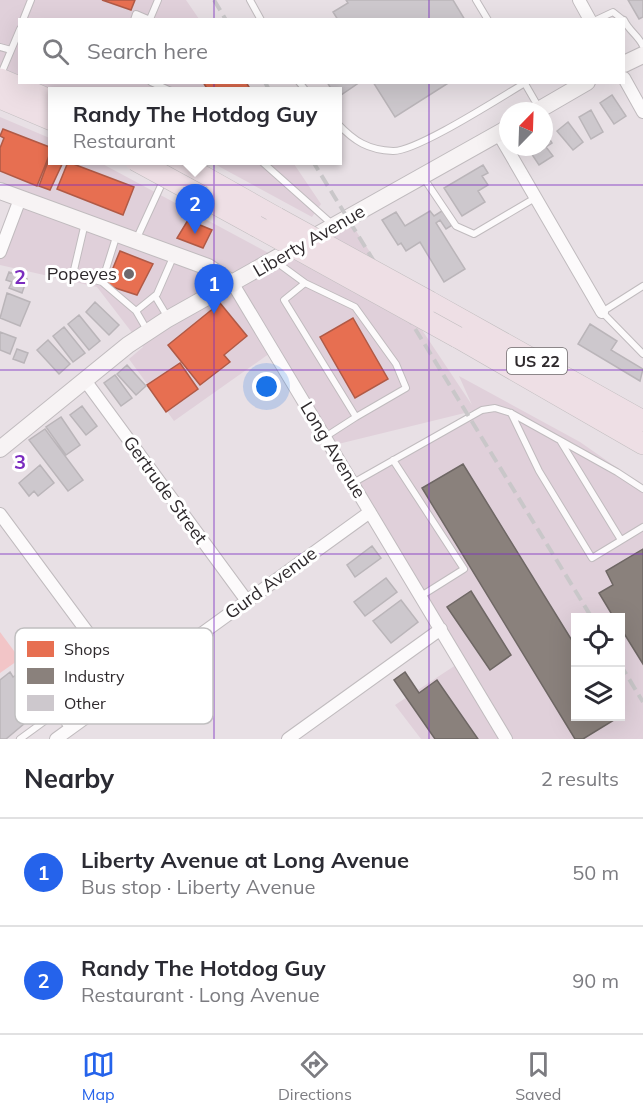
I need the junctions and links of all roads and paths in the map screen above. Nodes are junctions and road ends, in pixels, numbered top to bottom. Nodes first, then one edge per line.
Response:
1 (31, 0) edge
2 (158, 0) edge
3 (250, 0) edge
4 (476, 0) edge
5 (579, 0) edge
6 (24, 18) edge
7 (135, 18) edge
8 (147, 18) edge
9 (150, 18) edge
10 (260, 18) edge
11 (487, 18) edge
12 (589, 18) edge
13 (600, 18) edge
14 (620, 18) edge
15 (625, 23) edge
16 (18, 34) edge
17 (643, 46) edge
18 (0, 47) edge
19 (11, 51) junction
20 (643, 54) edge
21 (625, 63) edge
22 (0, 79) edge
23 (625, 80) edge
24 (523, 84) edge
25 (525, 84) edge
26 (584, 84) edge
27 (0, 98) edge
28 (48, 99) edge
29 (534, 102) edge
30 (552, 102) edge
31 (643, 112) edge
32 (48, 118) edge
33 (342, 128) edge
34 (499, 132) edge
35 (515, 156) edge
36 (147, 165) edge
37 (172, 165) edge
38 (180, 165) edge
39 (266, 165) edge
40 (423, 177) junction
41 (207, 189) junction
42 (0, 191) edge
43 (20, 198) junction
44 (535, 198) junction
45 (86, 222) junction
46 (335, 227) junction
47 (117, 234) junction
48 (136, 241) junction
49 (0, 252) edge
50 (174, 255) junction
51 (274, 261) junction
52 (102, 282) junction
53 (306, 283) junction
54 (234, 284) junction
55 (643, 286) edge
56 (155, 296) junction
57 (136, 311) junction
58 (602, 312) junction
59 (169, 318) junction
60 (148, 332) junction
61 (643, 354) edge
62 (84, 380) junction
63 (511, 413) junction
64 (356, 417) junction
65 (643, 421) edge
66 (325, 437) junction
67 (4, 441) edge
68 (561, 441) junction
69 (643, 444) edge
70 (393, 460) junction
71 (353, 483) junction
72 (643, 489) edge
73 (370, 512) junction
74 (0, 514) edge
75 (643, 527) edge
76 (621, 540) junction
77 (421, 596) junction
78 (247, 601) junction
79 (84, 628) edge
80 (210, 628) edge
81 (441, 629) junction
82 (41, 724) edge
83 (65, 724) edge
84 (76, 724) edge
85 (69, 729) junction
86 (20, 739) edge
87 (56, 739) edge
88 (288, 739) edge
89 (506, 739) edge

1 - 6 lane
2 - 9 lane
3 - 10 lane
4 - 11 lane
5 - 12 street
7 - 8 lane
13 - 14 lane
15 - 17 lane
16 - 19 lane
18 - 19 lane
19 - 22 lane
20 - 21 street
22 - 28 highway
23 - 31 street
24 - 33 lane
25 - 29 lane
26 - 30 street
27 - 32 highway
34 - 40 street, Liberty Avenue
35 - 44 street
36 - 41 highway, US 22, bridge
37 - 48 lane
38 - 41 highway, US 22
39 - 46 lane
40 - 44 lane
40 - 46 street, Liberty Avenue
41 - 65 highway, US 22, bridge
41 - 69 highway, US 22, bridge
42 - 43 street, Long Avenue
43 - 45 street, Long Avenue
43 - 49 street
44 - 58 street
45 - 47 street, Long Avenue
45 - 52 lane
46 - 51 street, Liberty Avenue
47 - 48 street, Long Avenue
47 - 52 lane
48 - 50 street, Long Avenue
50 - 54 street, Long Avenue
50 - 56 lane
51 - 53 lane
51 - 54 street, Liberty Avenue
52 - 57 lane
53 - 64 lane
53 - 64 lane
54 - 59 street, Liberty Avenue
54 - 66 street, Long Avenue
55 - 58 lane
56 - 57 lane
56 - 59 lane
57 - 60 lane
58 - 61 lane
59 - 60 street, Liberty Avenue
60 - 62 street, Liberty Avenue
62 - 67 street, Liberty Avenue
62 - 78 street, Gertrude Street
63 - 68 lane
63 - 70 lane
63 - 76 lane
64 - 66 lane
66 - 71 street, Long Avenue
68 - 72 lane
68 - 76 lane
70 - 71 lane
70 - 77 lane
71 - 73 street, Long Avenue
73 - 77 street, Long Avenue
73 - 78 street, Gurd Avenue
74 - 79 street
75 - 76 lane
77 - 81 street, Long Avenue
78 - 80 street, Gurd Avenue
81 - 88 street
81 - 89 street, Long Avenue
82 - 86 lane
83 - 85 lane
84 - 85 street, Gurd Avenue
85 - 87 street, Gurd Avenue

